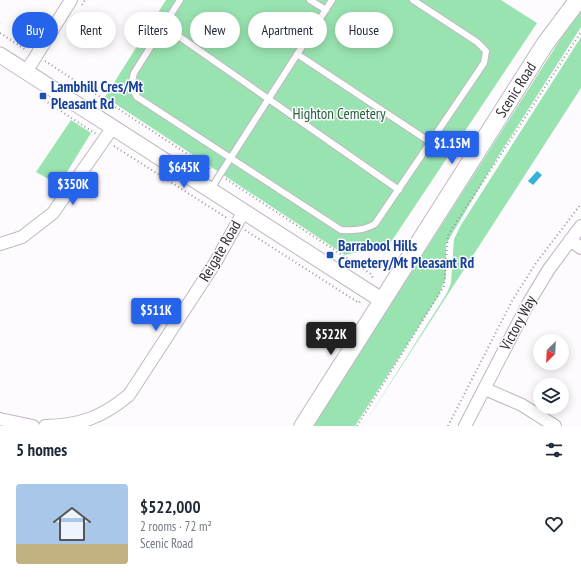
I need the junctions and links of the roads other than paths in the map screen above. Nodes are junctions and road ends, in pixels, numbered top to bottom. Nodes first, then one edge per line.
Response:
1 (71, 0) edge
2 (180, 0) edge
3 (310, 0) edge
4 (332, 0) edge
5 (413, 0) edge
6 (578, 0) edge
7 (326, 10) junction
8 (173, 12) edge
9 (182, 39) edge
10 (150, 48) edge
11 (297, 54) junction
12 (0, 55) edge
13 (26, 72) junction
14 (268, 100) junction
15 (113, 127) junction
16 (430, 142) junction
17 (231, 158) junction
18 (210, 190) junction
19 (399, 190) junction
20 (244, 211) junction
21 (581, 226) edge
22 (570, 240) junction
23 (0, 244) edge
24 (581, 248) edge
25 (383, 301) junction
26 (485, 389) junction
27 (0, 419) edge
28 (33, 426) edge
29 (45, 426) edge
30 (303, 426) edge
31 (465, 426) edge
32 (555, 426) edge

1 - 13 street
2 - 8 lane
3 - 7 lane
4 - 7 lane
5 - 16 lane
6 - 25 main road, Scenic Road
7 - 11 lane
9 - 14 lane
10 - 17 lane
11 - 14 lane
11 - 16 lane
12 - 13 street
13 - 15 street
14 - 17 lane
14 - 19 lane
15 - 18 street
15 - 23 street
16 - 19 lane
17 - 18 lane
17 - 19 lane
18 - 20 street
20 - 25 street
20 - 29 street, Reigate Road
21 - 22 street, Victory Way
22 - 24 street
22 - 26 street, Victory Way
25 - 30 main road, Scenic Road
26 - 31 street, Victory Way
26 - 32 street
27 - 28 street

